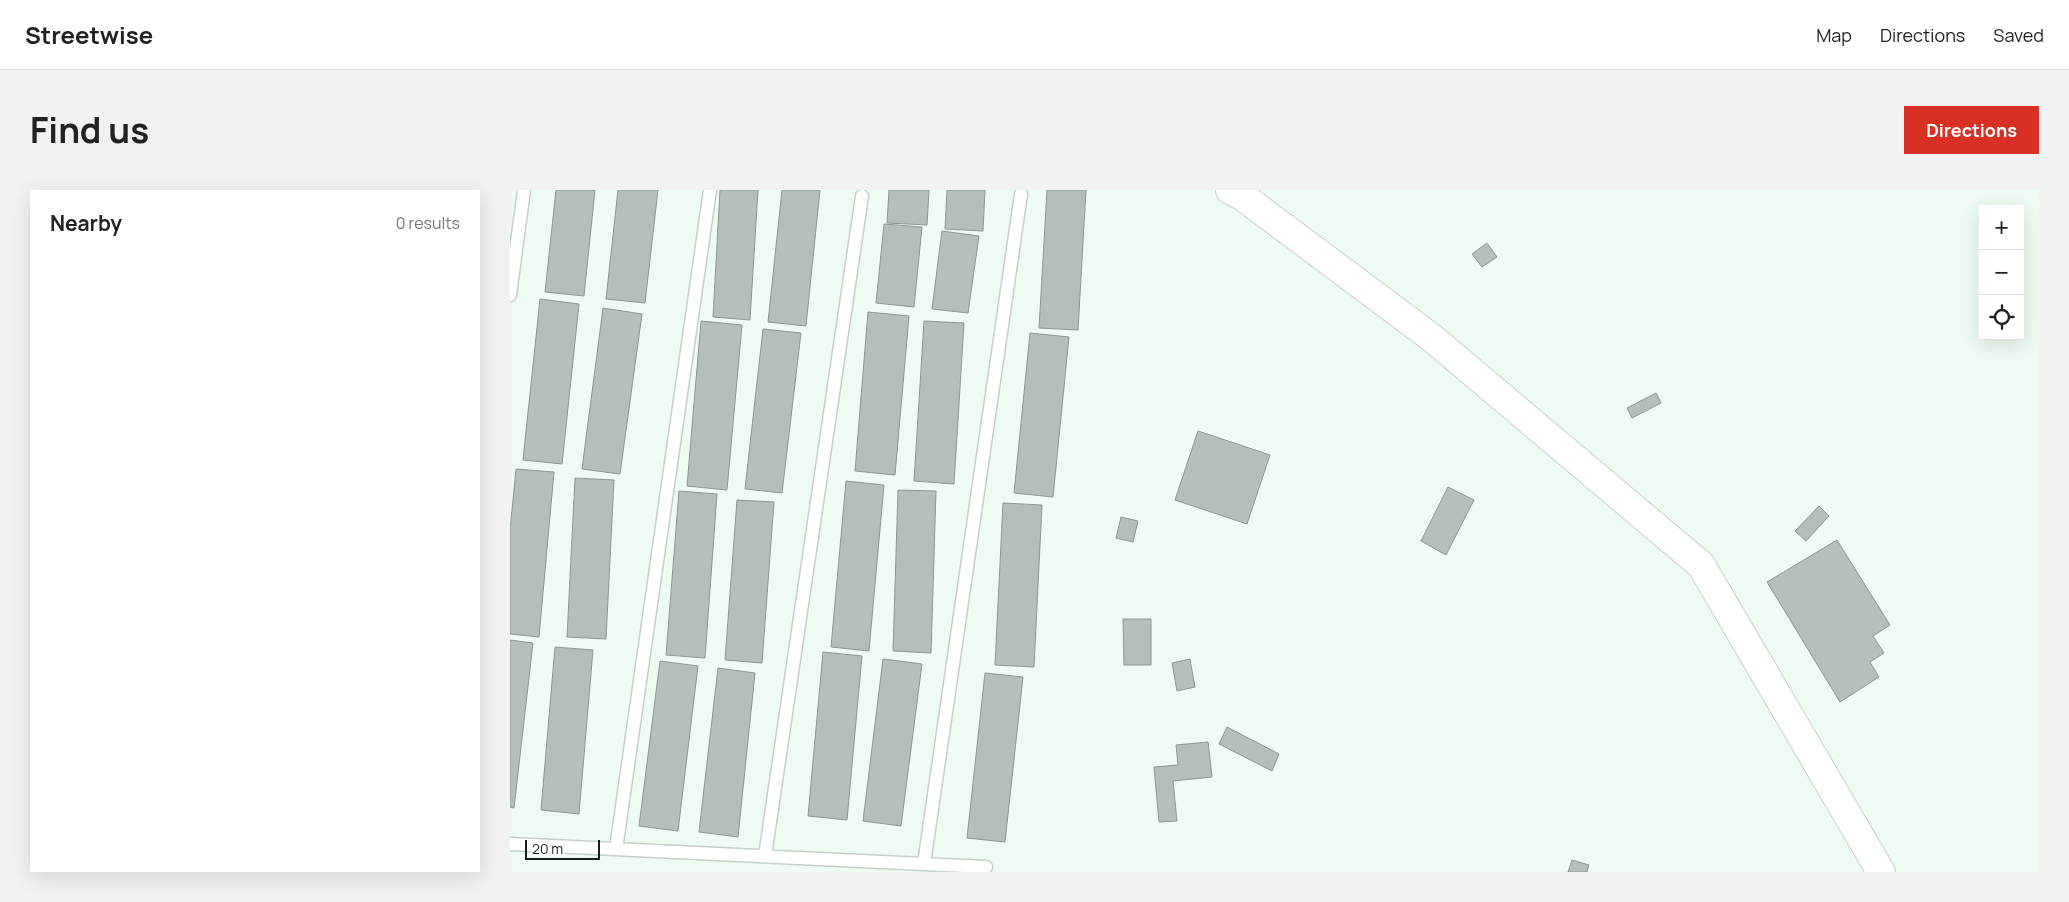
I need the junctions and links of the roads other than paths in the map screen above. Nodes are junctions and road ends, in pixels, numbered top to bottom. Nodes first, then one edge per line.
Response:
1 (524, 190) edge
2 (710, 190) edge
3 (1230, 190) edge
4 (1021, 194) dead end
5 (862, 196) dead end
6 (510, 294) edge
7 (510, 844) edge
8 (616, 849) junction
9 (765, 856) junction
10 (924, 864) junction
11 (986, 867) dead end
12 (1881, 872) edge

1 - 6 lane
2 - 8 lane
3 - 12 street
4 - 10 lane
5 - 9 lane
7 - 8 lane
8 - 9 lane
9 - 10 lane
10 - 11 lane

